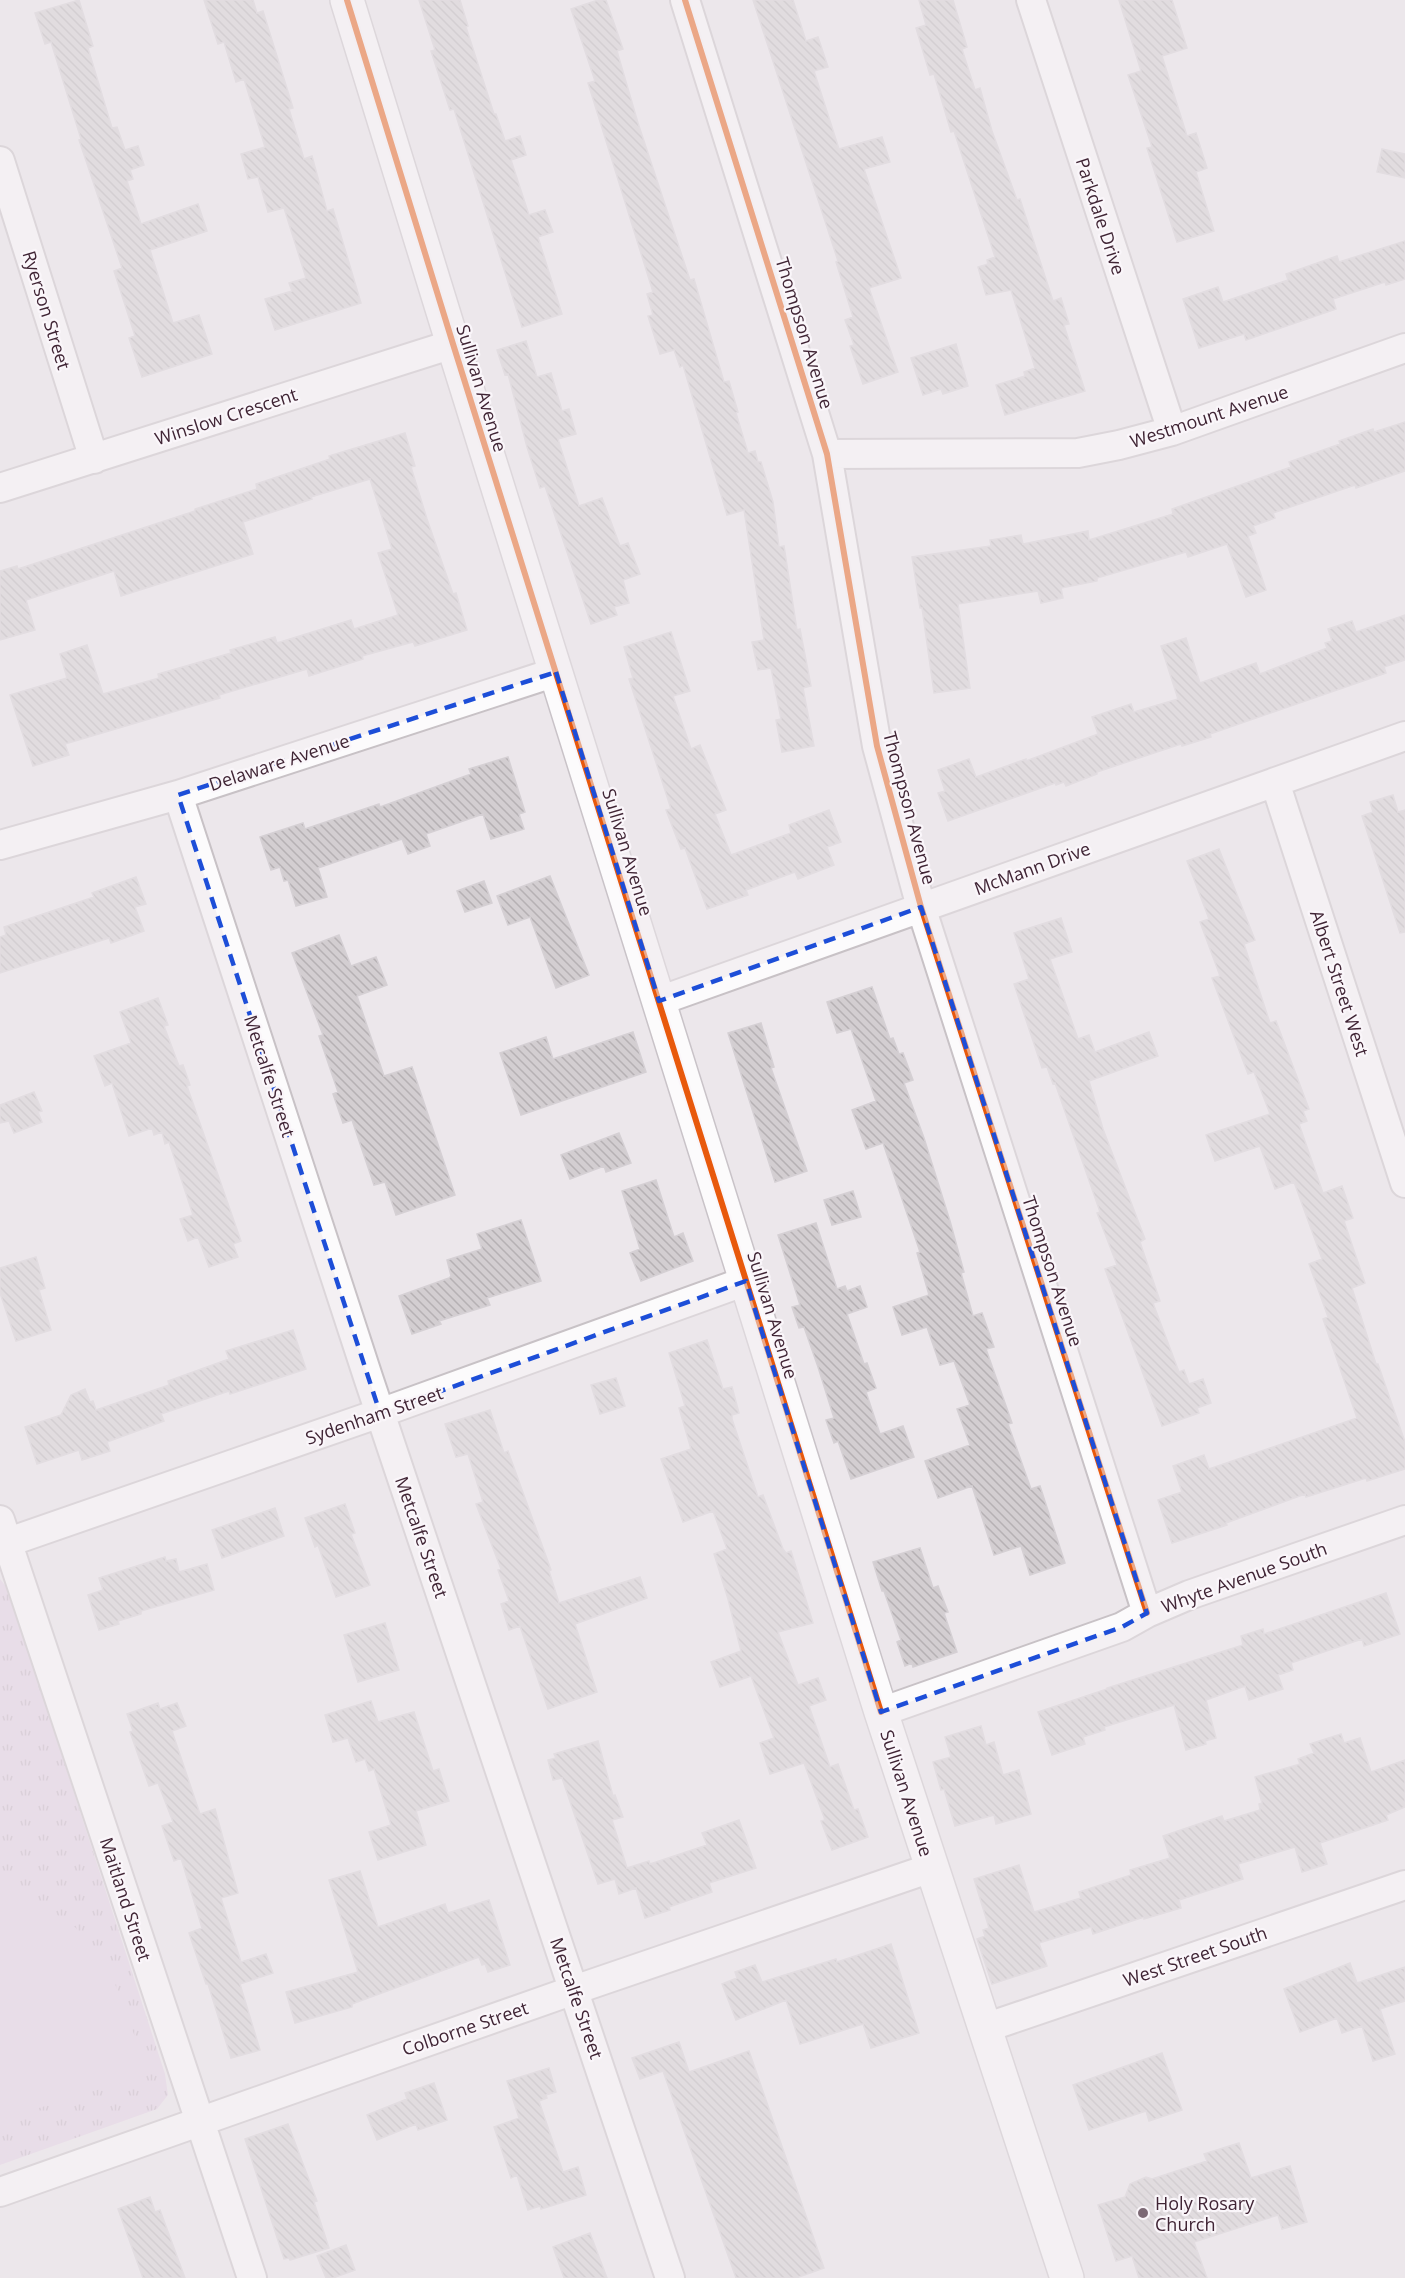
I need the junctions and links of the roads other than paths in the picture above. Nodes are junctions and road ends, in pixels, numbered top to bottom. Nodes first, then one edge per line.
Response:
1 (347, 0) edge
2 (685, 0) edge
3 (1031, 0) edge
4 (0, 161) edge
5 (453, 344) junction
6 (1405, 348) edge
7 (1172, 431) junction
8 (827, 454) junction
9 (94, 459) junction
10 (0, 488) edge
11 (556, 672) junction
12 (1405, 736) edge
13 (1275, 782) junction
14 (178, 795) junction
15 (0, 845) edge
16 (921, 907) junction
17 (659, 1001) junction
18 (1405, 1183) edge
19 (746, 1281) junction
20 (380, 1413) junction
21 (1405, 1520) edge
22 (3, 1536) edge
23 (1147, 1613) junction
24 (881, 1712) junction
25 (931, 1868) junction
26 (1405, 1885) edge
27 (574, 1990) junction
28 (985, 2028) junction
29 (200, 2122) junction
30 (0, 2192) edge
31 (252, 2278) edge
32 (670, 2278) edge
33 (1067, 2278) edge

1 - 5 street, Sullivan Avenue
2 - 8 street, Thompson Avenue
3 - 7 street, Parkdale Drive
4 - 9 street, Ryerson Street
5 - 9 street, Winslow Crescent
5 - 11 street, Sullivan Avenue
6 - 7 street, Westmount Avenue
7 - 8 street, Westmount Avenue
8 - 16 street, Thompson Avenue
9 - 10 street, Winslow Crescent
11 - 14 street, Delaware Avenue
11 - 17 street, Sullivan Avenue
12 - 13 street, McMann Drive
13 - 16 street, McMann Drive
13 - 18 street, Albert Street West
14 - 15 street, Delaware Avenue
14 - 20 street, Metcalfe Street
16 - 17 street, McMann Drive
16 - 23 street, Thompson Avenue
17 - 19 street, Sullivan Avenue
19 - 20 street, Sydenham Street
19 - 24 street, Sullivan Avenue
20 - 22 street, Sydenham Street
20 - 27 street, Metcalfe Street
21 - 23 street, Whyte Avenue South
22 - 29 street, Maitland Street
23 - 24 street, Whyte Avenue South
24 - 25 street, Sullivan Avenue
25 - 27 street, Colborne Street
25 - 28 street, Sullivan Avenue
26 - 28 street, West Street South
27 - 29 street, Colborne Street
27 - 32 street, Metcalfe Street
28 - 33 street, Sullivan Avenue
29 - 30 street, Colborne Street
29 - 31 street, Maitland Street

